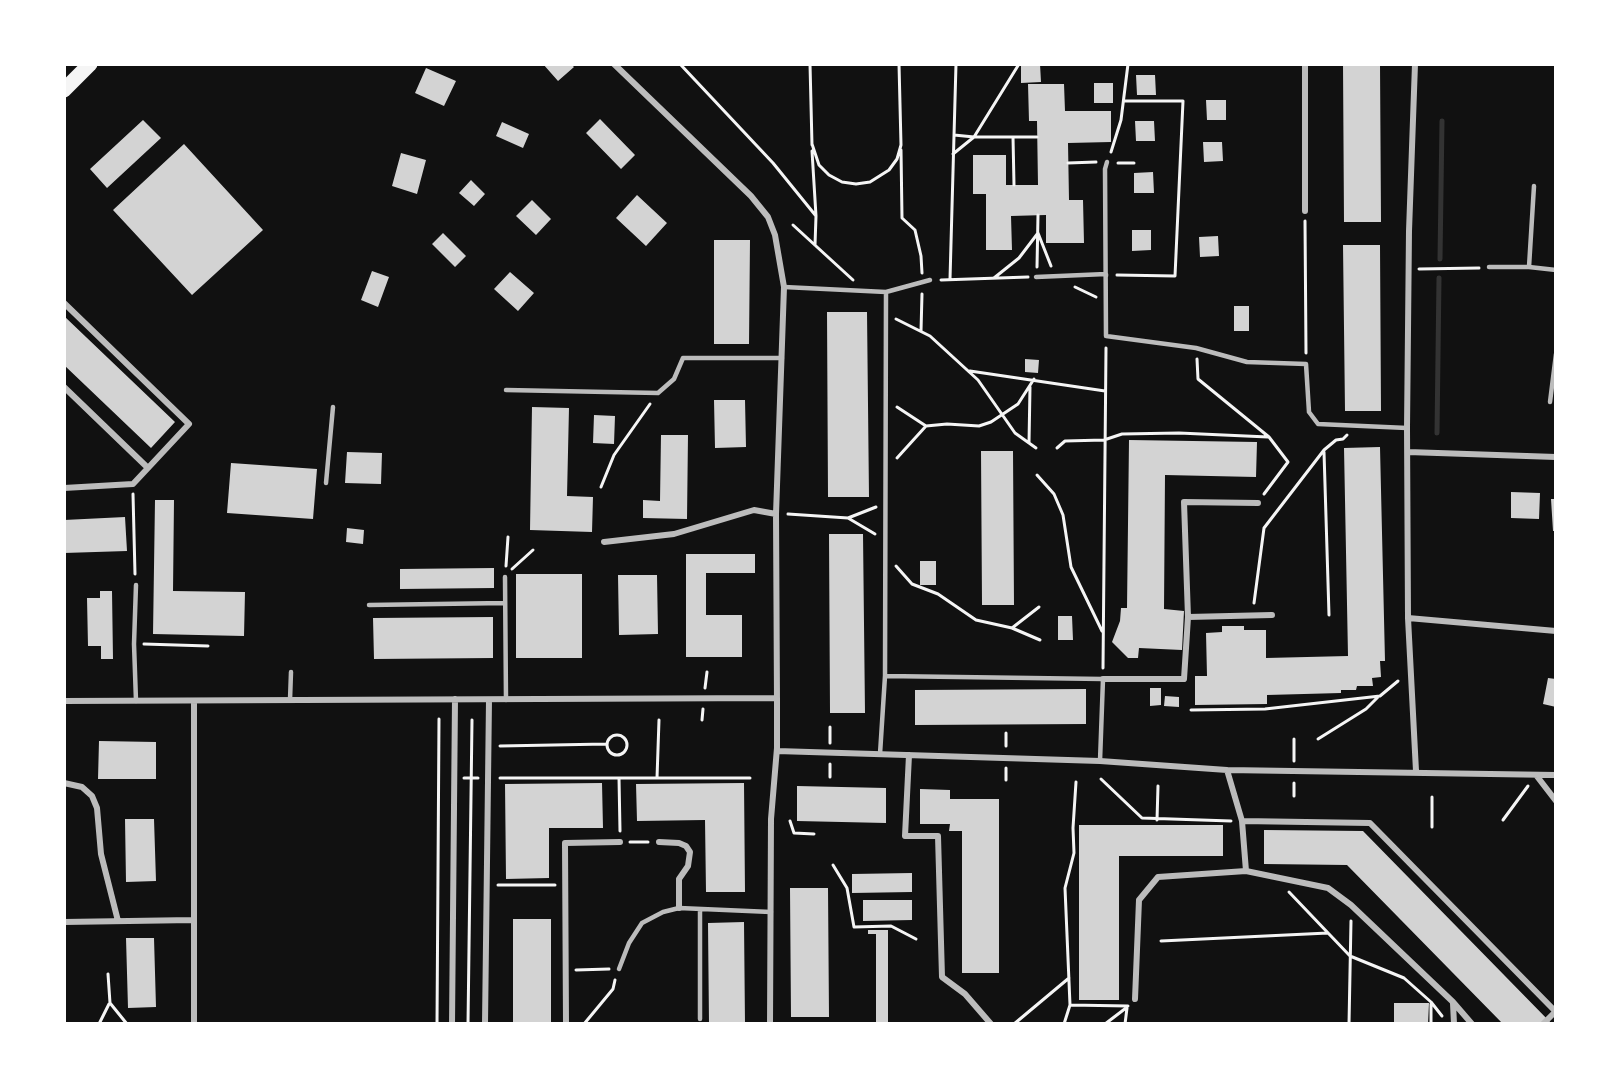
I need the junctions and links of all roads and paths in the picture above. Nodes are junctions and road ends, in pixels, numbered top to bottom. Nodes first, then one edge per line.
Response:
1 (90, 64) edge
2 (614, 64) edge
3 (680, 64) edge
4 (810, 64) edge
5 (899, 64) edge
6 (956, 64) edge
7 (1018, 64) edge
8 (1128, 64) edge
9 (1305, 64) edge
10 (1415, 64) edge
11 (64, 90) edge
12 (1124, 101) junction
13 (954, 135) junction
14 (974, 137) junction
15 (1013, 137) junction
16 (1037, 137) dead end
17 (812, 144) junction
18 (901, 145) junction
19 (953, 154) junction
20 (1107, 162) junction
21 (1068, 163) dead end
22 (1134, 163) dead end
23 (1014, 185) dead end
24 (1534, 186) dead end
25 (1305, 211) joint
26 (1038, 215) dead end
27 (816, 216) junction
28 (902, 218) dead end
29 (793, 225) dead end
30 (1038, 232) junction
31 (815, 245) junction
32 (1490, 267) joint
33 (1529, 267) junction
34 (1408, 269) junction
35 (1556, 270) edge
36 (1106, 274) junction
37 (1055, 276) junction
38 (1036, 277) junction
39 (994, 278) junction
40 (950, 279) junction
41 (930, 280) joint
42 (784, 287) junction
43 (865, 291) junction
44 (886, 292) junction
45 (64, 303) edge
46 (1107, 303) junction
47 (886, 314) junction
48 (1106, 336) junction
49 (1197, 348) junction
50 (1556, 354) edge
51 (782, 358) junction
52 (1306, 364) junction
53 (968, 370) junction
54 (1035, 379) junction
55 (64, 387) edge
56 (1030, 387) junction
57 (506, 390) dead end
58 (1104, 391) junction
59 (658, 393) junction
60 (886, 399) junction
61 (1550, 402) dead end
62 (333, 407) dead end
63 (1002, 414) junction
64 (926, 426) junction
65 (1353, 426) junction
66 (1407, 428) junction
67 (1269, 437) junction
68 (1104, 440) junction
69 (1029, 443) junction
70 (1036, 448) dead end
71 (1058, 448) dead end
72 (1324, 450) junction
73 (1408, 452) junction
74 (1556, 457) edge
75 (148, 468) junction
76 (886, 471) junction
77 (1037, 475) dead end
78 (326, 483) dead end
79 (133, 484) junction
80 (601, 487) dead end
81 (64, 488) edge
82 (886, 503) junction
83 (1258, 503) joint
84 (776, 514) junction
85 (848, 518) junction
86 (508, 537) dead end
87 (604, 542) dead end
88 (885, 542) junction
89 (533, 550) dead end
90 (885, 553) junction
91 (505, 577) junction
92 (136, 585) joint
93 (505, 603) junction
94 (369, 604) dead end
95 (1039, 607) dead end
96 (1272, 615) dead end
97 (1329, 615) dead end
98 (1253, 616) junction
99 (1188, 617) junction
100 (1408, 618) junction
101 (1012, 628) junction
102 (1556, 631) edge
103 (1102, 633) junction
104 (1040, 640) dead end
105 (134, 644) junction
106 (208, 646) dead end
107 (291, 672) dead end
108 (885, 676) junction
109 (1103, 679) junction
110 (1398, 681) dead end
111 (1380, 696) junction
112 (455, 699) junction
113 (777, 699) junction
114 (290, 700) junction
115 (489, 700) junction
116 (506, 700) junction
117 (64, 701) edge
118 (136, 701) junction
119 (194, 702) junction
120 (1191, 710) dead end
121 (440, 719) dead end
122 (472, 720) dead end
123 (659, 720) dead end
124 (1318, 739) dead end
125 (606, 744) junction
126 (489, 746) junction
127 (777, 751) junction
128 (880, 754) junction
129 (909, 755) junction
130 (1100, 761) junction
131 (1227, 770) junction
132 (1416, 771) junction
133 (1536, 775) junction
134 (1556, 775) edge
135 (488, 778) junction
136 (619, 778) junction
137 (657, 778) junction
138 (750, 778) dead end
139 (1101, 779) dead end
140 (1076, 782) dead end
141 (64, 783) edge
142 (1158, 786) dead end
143 (1432, 796) dead end
144 (1556, 801) edge
145 (1157, 820) junction
146 (1503, 820) dead end
147 (790, 821) dead end
148 (1242, 821) junction
149 (1432, 827) dead end
150 (814, 834) dead end
151 (620, 842) junction
152 (659, 842) joint
153 (832, 865) dead end
154 (1246, 871) junction
155 (1273, 876) junction
156 (487, 885) junction
157 (565, 885) junction
158 (1351, 905) junction
159 (679, 908) junction
160 (700, 909) junction
161 (771, 912) junction
162 (193, 920) junction
163 (118, 921) junction
164 (64, 922) edge
165 (1328, 933) junction
166 (916, 939) dead end
167 (1161, 941) dead end
168 (1350, 956) junction
169 (619, 969) junction
170 (566, 970) junction
171 (108, 974) dead end
172 (1069, 978) junction
173 (1135, 999) joint
174 (1431, 1002) junction
175 (1453, 1002) junction
176 (110, 1003) junction
177 (1070, 1005) junction
178 (1128, 1006) junction
179 (1555, 1012) edge
180 (1443, 1016) dead end
181 (700, 1019) dead end
182 (99, 1023) edge
183 (127, 1023) edge
184 (194, 1023) edge
185 (437, 1023) edge
186 (453, 1023) edge
187 (468, 1023) edge
188 (485, 1023) edge
189 (566, 1023) edge
190 (584, 1023) edge
191 (770, 1023) edge
192 (992, 1023) edge
193 (1014, 1023) edge
194 (1064, 1023) edge
195 (1106, 1023) edge
196 (1125, 1023) edge
197 (1349, 1023) edge
198 (1431, 1023) edge
199 (1454, 1023) edge
200 (1472, 1023) edge
201 (1544, 1023) edge

1 - 11 main road
2 - 42 street
3 - 27 path
4 - 17 path
5 - 18 path
6 - 13 path
7 - 14 path
8 - 12 path
9 - 25 street
10 - 34 street
12 - 20 path
12 - 36 path
13 - 14 path
13 - 19 path
14 - 15 path
14 - 19 path
15 - 16 path
15 - 23 path
17 - 18 path
17 - 27 path
18 - 28 path
19 - 40 path
20 - 21 path
20 - 22 path
20 - 36 lane
24 - 33 lane
25 - 52 path
26 - 30 path
27 - 31 path
29 - 31 path
30 - 37 path
30 - 38 path
30 - 39 path
31 - 43 path
32 - 33 lane
32 - 34 path
33 - 35 lane
34 - 66 street
36 - 37 lane
36 - 46 lane
37 - 38 lane
37 - 46 path
38 - 39 path
39 - 40 path
40 - 41 path
41 - 44 lane
42 - 43 lane
42 - 51 street
43 - 44 lane
44 - 47 lane
45 - 75 street
46 - 48 lane
47 - 53 path
47 - 60 lane
48 - 49 lane
48 - 58 path
49 - 52 lane
49 - 67 path
50 - 61 lane
51 - 59 lane
51 - 84 street
52 - 65 lane
53 - 54 path
53 - 63 path
54 - 56 path
54 - 58 path
55 - 75 street
56 - 63 path
56 - 69 path
57 - 59 lane
58 - 68 path
59 - 80 path
60 - 64 path
60 - 76 lane
62 - 78 lane
63 - 64 path
63 - 69 path
64 - 76 path
65 - 66 lane
65 - 72 path
66 - 73 street
67 - 68 path
67 - 83 path
68 - 71 path
68 - 103 path
69 - 70 path
72 - 97 path
72 - 98 path
73 - 74 street
73 - 100 street
75 - 79 street
76 - 82 lane
77 - 103 path
79 - 81 street
79 - 92 path
82 - 85 path
82 - 88 lane
83 - 99 street
84 - 85 path
84 - 87 street
84 - 113 street
85 - 88 path
86 - 91 path
88 - 90 lane
89 - 91 path
90 - 101 path
90 - 108 lane
91 - 93 lane
92 - 105 lane
93 - 94 lane
93 - 116 lane
95 - 101 path
96 - 98 street
98 - 99 street
99 - 109 street
100 - 102 street
100 - 132 street
101 - 104 path
103 - 109 path
105 - 106 path
105 - 118 lane
107 - 114 lane
108 - 109 lane
108 - 128 lane
109 - 130 lane
110 - 111 path
111 - 120 path
111 - 124 path
112 - 114 street
112 - 115 street
112 - 186 street
113 - 116 street
113 - 127 street
114 - 119 street
115 - 116 street
115 - 126 street
117 - 118 street
118 - 119 street
119 - 162 street
121 - 185 path
122 - 187 path
123 - 137 path
125 - 125 path
125 - 126 path
126 - 135 street
127 - 128 street
127 - 161 street
128 - 129 street
129 - 130 street
129 - 192 street
130 - 131 street
131 - 132 street
131 - 148 street
132 - 133 street
133 - 134 street
133 - 144 street
133 - 146 path
135 - 136 path
135 - 156 street
136 - 137 path
136 - 151 path
137 - 138 path
139 - 145 path
140 - 172 path
141 - 163 street
142 - 145 path
143 - 149 path
145 - 148 path
147 - 150 path
148 - 154 street
148 - 179 street
151 - 152 path
151 - 157 street
152 - 159 street
153 - 166 path
154 - 155 street
154 - 173 street
155 - 158 street
155 - 165 path
156 - 157 path
156 - 188 street
157 - 170 street
158 - 168 path
158 - 175 street
159 - 160 lane
159 - 169 lane
160 - 161 lane
160 - 181 lane
161 - 191 street
162 - 163 street
162 - 184 street
163 - 164 street
165 - 167 path
165 - 168 path
168 - 174 path
168 - 197 path
169 - 170 path
169 - 190 path
170 - 189 street
171 - 176 path
172 - 177 path
172 - 193 path
173 - 178 path
174 - 180 path
174 - 198 path
175 - 199 street
175 - 200 street
176 - 182 path
176 - 183 path
177 - 178 path
177 - 194 path
178 - 195 path
178 - 196 path
179 - 201 street

